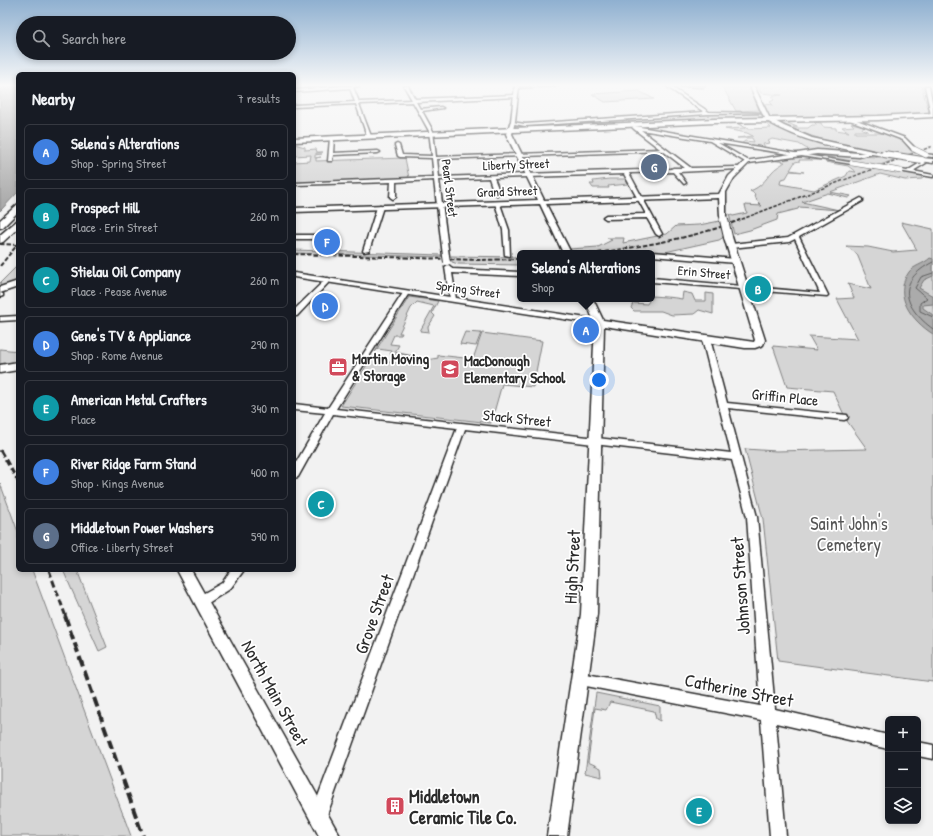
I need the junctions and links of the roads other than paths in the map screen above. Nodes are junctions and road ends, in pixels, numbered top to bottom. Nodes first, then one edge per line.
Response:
1 (365, 125) edge
2 (427, 125) edge
3 (511, 125) edge
4 (655, 125) edge
5 (778, 125) edge
6 (866, 125) edge
7 (632, 126) junction
8 (509, 130) junction
9 (431, 133) junction
10 (369, 136) junction
11 (332, 138) junction
12 (707, 139) junction
13 (296, 140) edge
14 (397, 144) dead end
15 (664, 150) junction
16 (378, 152) dead end
17 (873, 153) junction
18 (330, 154) junction
19 (519, 155) junction
20 (803, 155) junction
21 (933, 156) edge
22 (434, 157) junction
23 (924, 159) junction
24 (330, 160) dead end
25 (933, 161) edge
26 (746, 162) junction
27 (738, 168) junction
28 (673, 169) junction
29 (689, 169) junction
30 (625, 171) junction
31 (908, 172) junction
32 (528, 175) junction
33 (491, 176) junction
34 (933, 176) edge
35 (437, 178) junction
36 (394, 180) junction
37 (684, 183) dead end
38 (296, 184) edge
39 (497, 192) dead end
40 (722, 196) junction
41 (393, 197) dead end
42 (640, 199) junction
43 (861, 200) dead end
44 (542, 202) junction
45 (497, 204) junction
46 (441, 205) junction
47 (380, 207) junction
48 (16, 209) edge
49 (296, 210) edge
50 (650, 216) junction
51 (606, 217) dead end
52 (0, 225) edge
53 (16, 225) edge
54 (659, 234) dead end
55 (796, 236) junction
56 (296, 237) edge
57 (337, 237) dead end
58 (0, 240) edge
59 (731, 246) junction
60 (566, 250) edge
61 (366, 251) dead end
62 (655, 254) edge
63 (508, 255) dead end
64 (736, 261) junction
65 (449, 271) junction
66 (517, 274) edge
67 (296, 275) edge
68 (328, 280) junction
69 (655, 280) edge
70 (16, 285) edge
71 (744, 288) junction
72 (0, 293) edge
73 (406, 293) junction
74 (453, 299) junction
75 (590, 302) edge
76 (296, 312) edge
77 (0, 318) edge
78 (16, 318) edge
79 (600, 322) junction
80 (706, 339) junction
81 (16, 366) edge
82 (0, 369) edge
83 (724, 405) junction
84 (296, 407) edge
85 (331, 411) junction
86 (844, 417) dead end
87 (462, 426) junction
88 (597, 441) junction
89 (736, 456) junction
90 (296, 472) edge
91 (185, 572) edge
92 (236, 572) edge
93 (201, 601) junction
94 (581, 679) junction
95 (768, 714) junction
96 (885, 741) edge
97 (921, 750) edge
98 (933, 752) edge
99 (319, 815) junction
100 (330, 836) edge
101 (557, 836) edge
102 (778, 836) edge

1 - 10 street
2 - 9 street, Pearl Street
3 - 8 street
4 - 7 highway
5 - 17 main road
6 - 23 street, bridge
7 - 8 highway
7 - 12 street
7 - 15 street
8 - 9 highway
8 - 19 street
9 - 10 highway
9 - 22 street, Pearl Street
10 - 11 highway
11 - 13 highway
11 - 18 street
12 - 20 street
12 - 26 street
14 - 22 street
15 - 19 street
15 - 29 street
16 - 18 street
17 - 20 street
17 - 23 main road, bridge
18 - 24 street
19 - 22 street
19 - 32 street
20 - 26 street
20 - 31 street, bridge
21 - 23 street
22 - 35 street, Pearl Street
23 - 25 main road
23 - 31 street
26 - 27 street
27 - 29 street, Liberty Street
27 - 40 street
28 - 29 street, Liberty Street
28 - 30 street, Liberty Street
28 - 37 street
30 - 32 street, Liberty Street
30 - 42 street
31 - 34 street
32 - 33 street, Liberty Street
32 - 44 street
33 - 35 street, Liberty Street
33 - 39 street
35 - 36 street, Liberty Street
35 - 46 street, Pearl Street
36 - 38 street, Liberty Street
36 - 41 street
40 - 42 street, Grand Street
40 - 59 street, bridge
42 - 44 street, Grand Street
42 - 50 street
43 - 55 street
44 - 45 street, Grand Street
44 - 60 street
45 - 46 street, Grand Street
45 - 63 street
46 - 47 street, Grand Street
46 - 65 street, Pearl Street
47 - 49 street, Grand Street
47 - 61 street
48 - 52 highway
50 - 51 street
50 - 54 street
53 - 58 highway
55 - 59 street
55 - 71 street, Erin Street
56 - 57 street
59 - 64 street
62 - 64 street
64 - 71 street
65 - 66 street
65 - 74 street, Pearl Street
67 - 68 street, Spring Street
68 - 73 street, Spring Street
68 - 76 street
69 - 71 street, Erin Street
70 - 72 highway
71 - 80 street, Spring Street
73 - 74 street, Spring Street
73 - 85 street
74 - 79 street, Spring Street
75 - 79 street, High Street
77 - 78 street
79 - 80 street, Spring Street
79 - 88 street, High Street
80 - 83 street, Johnson Street
81 - 82 highway
83 - 86 street, Griffin Place
83 - 89 street, Johnson Street
84 - 85 street, Stack Street
85 - 87 street, Stack Street
85 - 90 street
87 - 88 street, Stack Street
87 - 99 street, Grove Street
88 - 89 street, Stack Street
88 - 94 street, High Street
89 - 95 street, Johnson Street
91 - 93 street, North Main Street
92 - 93 street
93 - 99 street, North Main Street
94 - 95 street, Catherine Street
94 - 101 street, High Street
95 - 96 street, Catherine Street
95 - 102 street, Johnson Street
97 - 98 street
99 - 100 street, North Main Street

